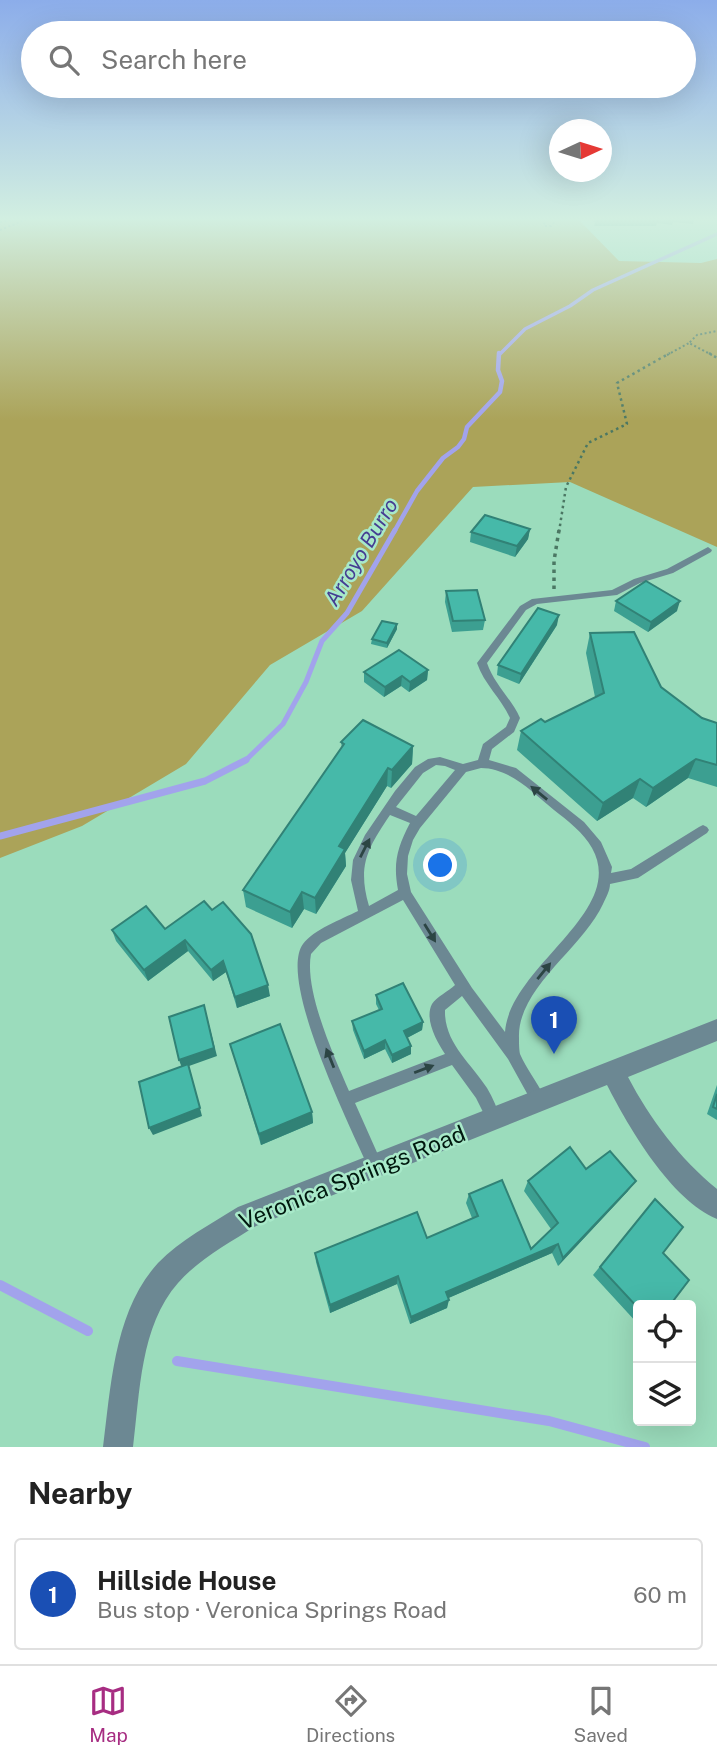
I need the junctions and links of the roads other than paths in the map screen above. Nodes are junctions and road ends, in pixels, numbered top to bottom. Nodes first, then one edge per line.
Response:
1 (708, 550) dead end
2 (482, 764) junction
3 (462, 769) junction
4 (388, 809) junction
5 (419, 821) junction
6 (703, 830) dead end
7 (607, 879) junction
8 (405, 892) junction
9 (365, 913) junction
10 (464, 987) junction
11 (717, 1030) edge
12 (513, 1054) junction
13 (456, 1057) junction
14 (613, 1073) junction
15 (347, 1099) junction
16 (540, 1101) junction
17 (494, 1119) junction
18 (375, 1166) junction
19 (717, 1206) edge
20 (118, 1447) edge

1 - 2 lane
2 - 3 lane
7 -> 2 lane
3 - 4 lane
3 - 5 lane
4 - 5 lane
9 -> 4 lane
5 - 8 lane
6 - 7 lane
12 -> 7 lane
8 - 9 lane
8 -> 10 lane
15 -> 9 lane
10 - 12 lane
10 - 13 lane
11 - 14 street, Veronica Springs Road
12 - 16 lane
15 -> 13 lane
13 - 17 lane
14 - 16 street, Veronica Springs Road
14 - 19 street
15 - 18 lane
16 - 17 street, Veronica Springs Road
17 - 18 street, Veronica Springs Road
18 - 20 street, Veronica Springs Road

